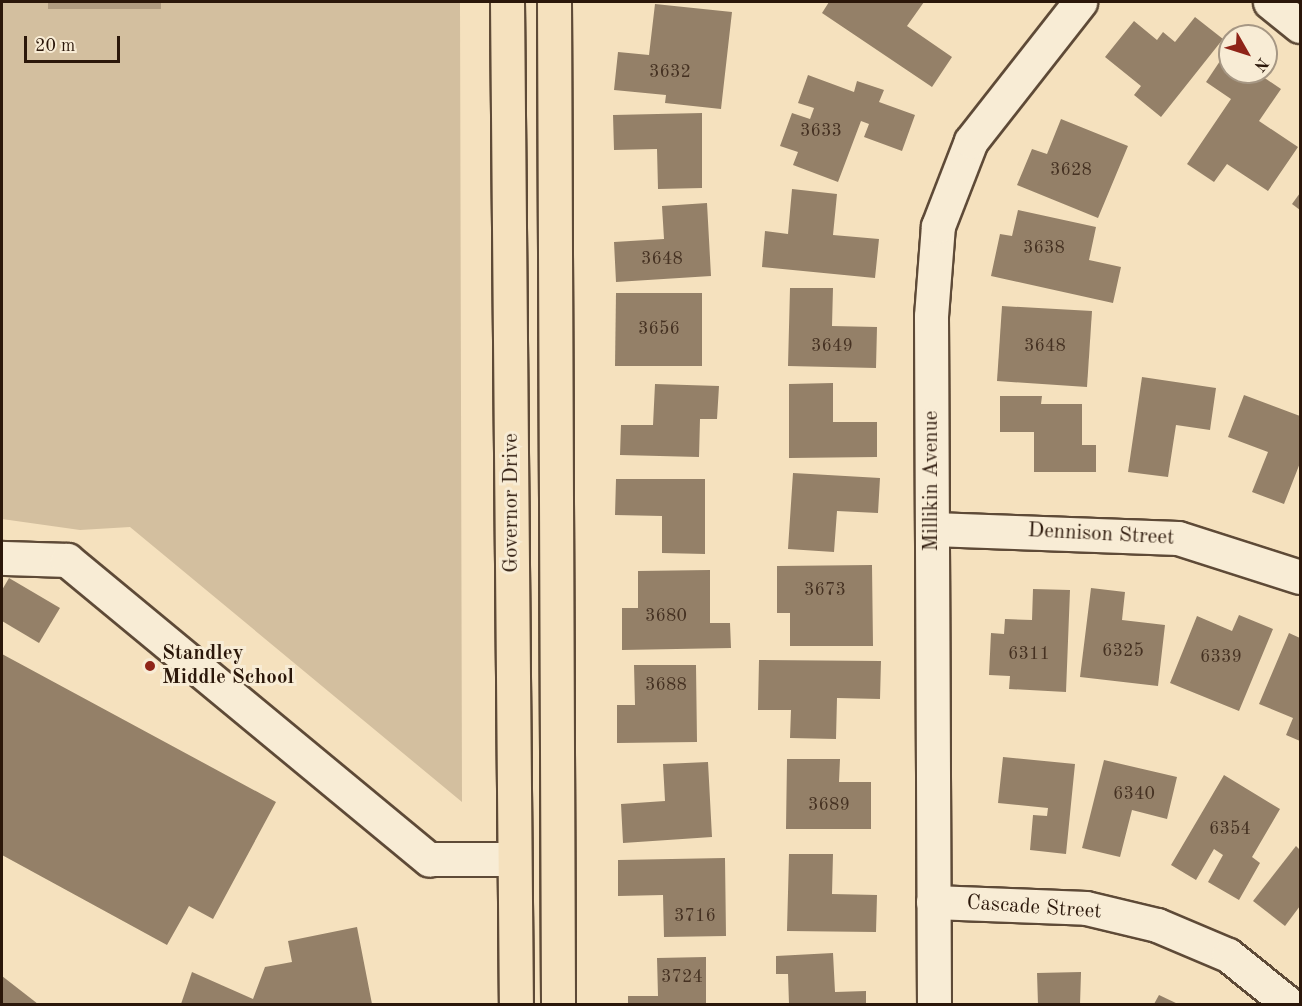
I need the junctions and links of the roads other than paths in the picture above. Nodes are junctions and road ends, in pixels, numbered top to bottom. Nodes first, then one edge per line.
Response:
1 (507, 2) edge
2 (554, 2) edge
3 (1080, 2) edge
4 (1270, 2) edge
5 (1300, 26) edge
6 (933, 529) junction
7 (2, 558) edge
8 (1300, 577) edge
9 (514, 860) junction
10 (933, 902) junction
11 (516, 1005) edge
12 (558, 1005) edge
13 (934, 1005) edge
14 (1289, 1005) edge

1 - 9 main road, Governor Drive
2 - 12 main road, Governor Drive
3 - 6 street, Millikin Avenue
4 - 5 street
6 - 8 street, Dennison Street
6 - 10 street, Millikin Avenue
7 - 9 street
9 - 11 main road, Governor Drive
10 - 13 street, Millikin Avenue
10 - 14 street, Cascade Street

